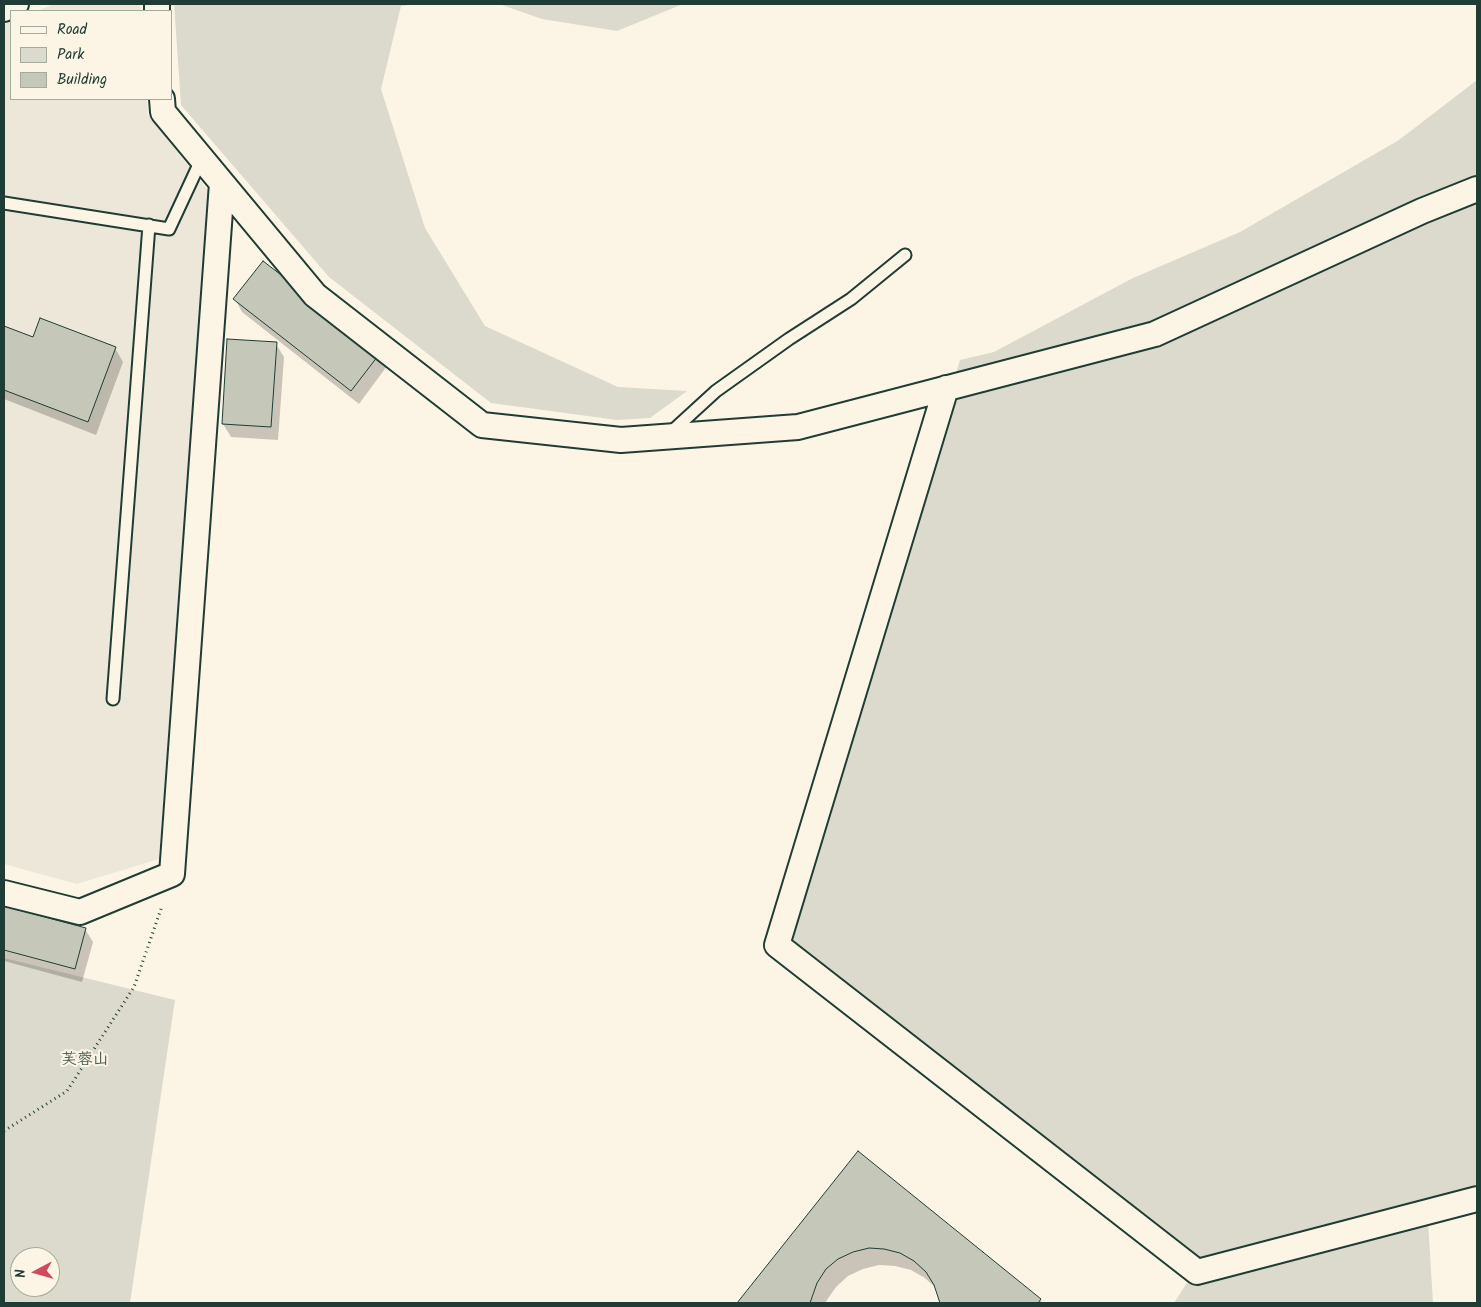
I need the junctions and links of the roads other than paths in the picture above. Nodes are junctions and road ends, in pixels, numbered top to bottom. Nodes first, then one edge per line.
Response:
1 (16, 4) edge
2 (4, 9) edge
3 (162, 100) edge
4 (202, 158) junction
5 (222, 183) junction
6 (1477, 189) edge
7 (4, 203) edge
8 (149, 225) junction
9 (905, 255) dead end
10 (946, 388) junction
11 (666, 436) junction
12 (113, 699) dead end
13 (4, 893) edge
14 (1477, 1199) edge

1 - 2 street
3 - 4 street
4 - 5 street
4 - 8 lane
5 - 11 street
5 - 13 street
6 - 10 street
7 - 8 lane
8 - 12 lane
9 - 11 lane
10 - 11 street
10 - 14 street

